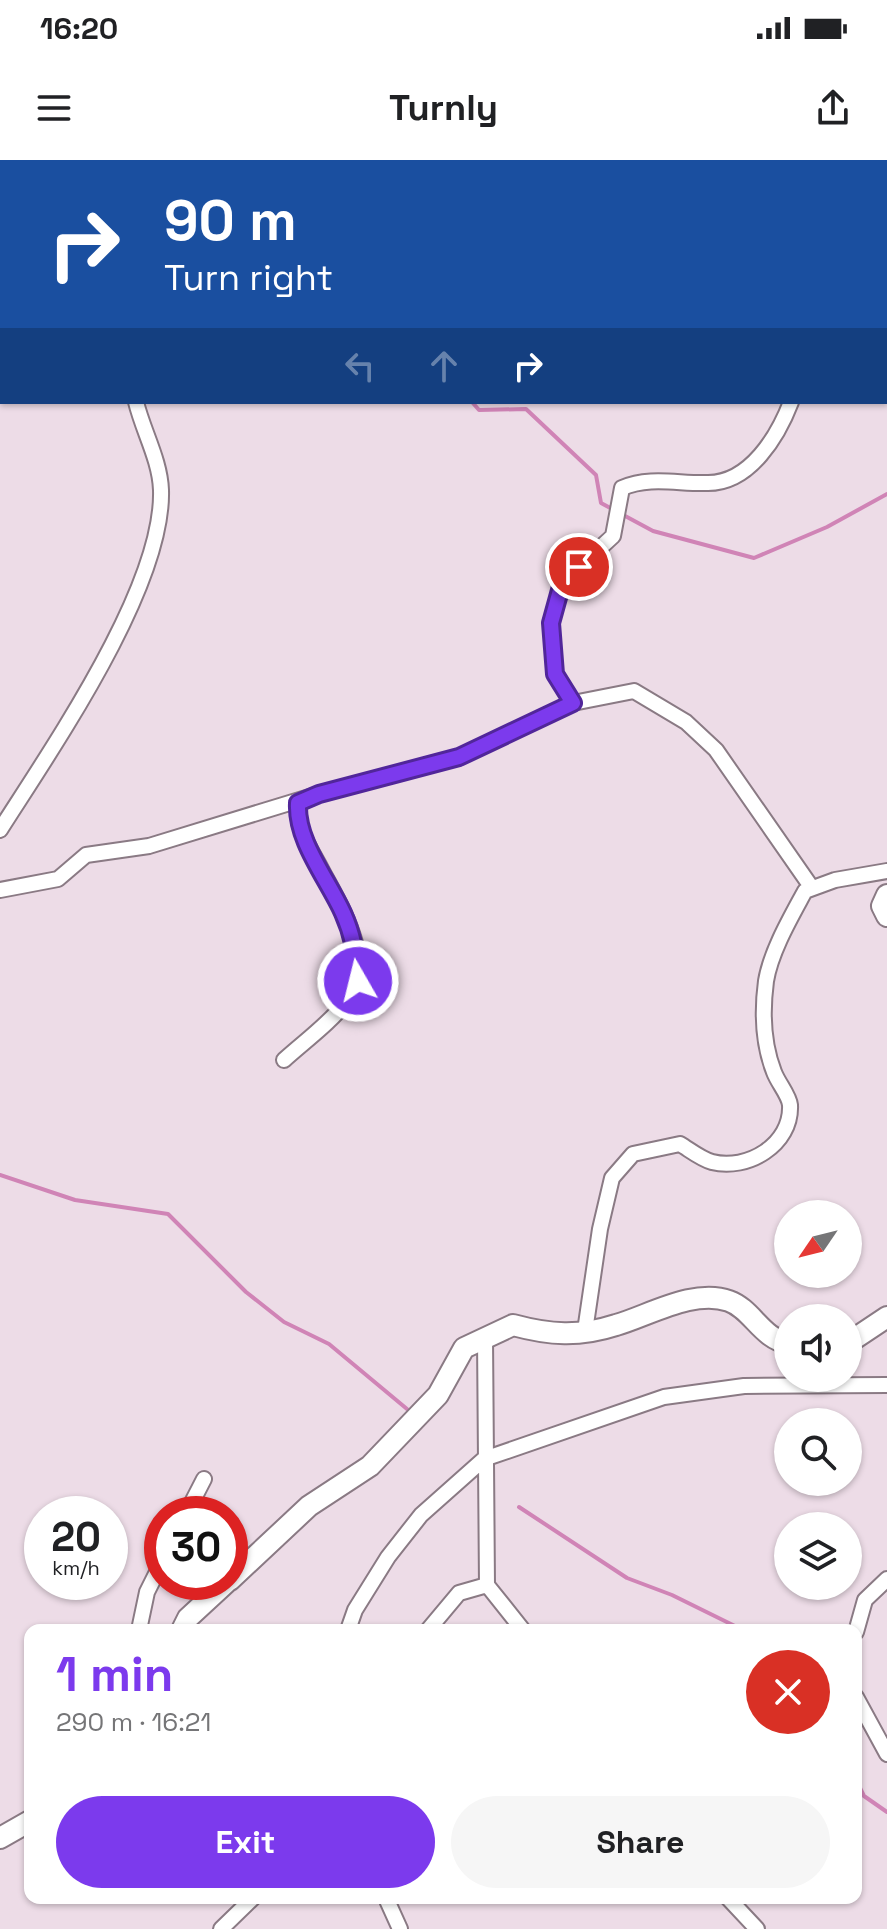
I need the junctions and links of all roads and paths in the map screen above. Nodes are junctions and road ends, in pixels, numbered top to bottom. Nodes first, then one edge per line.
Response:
1 (137, 404) edge
2 (790, 404) edge
3 (573, 703) junction
4 (298, 803) junction
5 (0, 830) edge
6 (887, 871) edge
7 (812, 888) junction
8 (0, 890) edge
9 (887, 895) edge
10 (887, 916) edge
11 (284, 1060) dead end
12 (887, 1317) edge
13 (585, 1331) junction
14 (862, 1334) edge
15 (485, 1338) junction
16 (774, 1338) edge
17 (887, 1385) edge
18 (484, 1458) junction
19 (204, 1479) dead end
20 (195, 1496) edge
21 (248, 1563) edge
22 (887, 1579) edge
23 (487, 1585) junction
24 (145, 1600) edge
25 (208, 1600) edge
26 (140, 1624) edge
27 (185, 1624) edge
28 (350, 1624) edge
29 (433, 1624) edge
30 (518, 1624) edge
31 (858, 1624) edge
32 (862, 1708) edge
33 (887, 1754) edge
34 (24, 1824) edge
35 (0, 1838) edge
36 (247, 1904) edge
37 (389, 1904) edge
38 (734, 1904) edge
39 (221, 1929) edge
40 (400, 1929) edge
41 (757, 1929) edge

1 - 5 street
2 - 3 street
3 - 4 street
3 - 7 street
4 - 8 street
4 - 11 street
6 - 7 street
7 - 13 street
9 - 10 street
12 - 14 street
13 - 15 street
13 - 16 street
15 - 18 street
15 - 21 street
17 - 18 street
18 - 23 street
18 - 28 street
19 - 20 street
22 - 31 street
23 - 29 street
23 - 30 street
24 - 26 street
25 - 27 street
32 - 33 street
34 - 35 street
36 - 39 street
37 - 40 street
38 - 41 street

